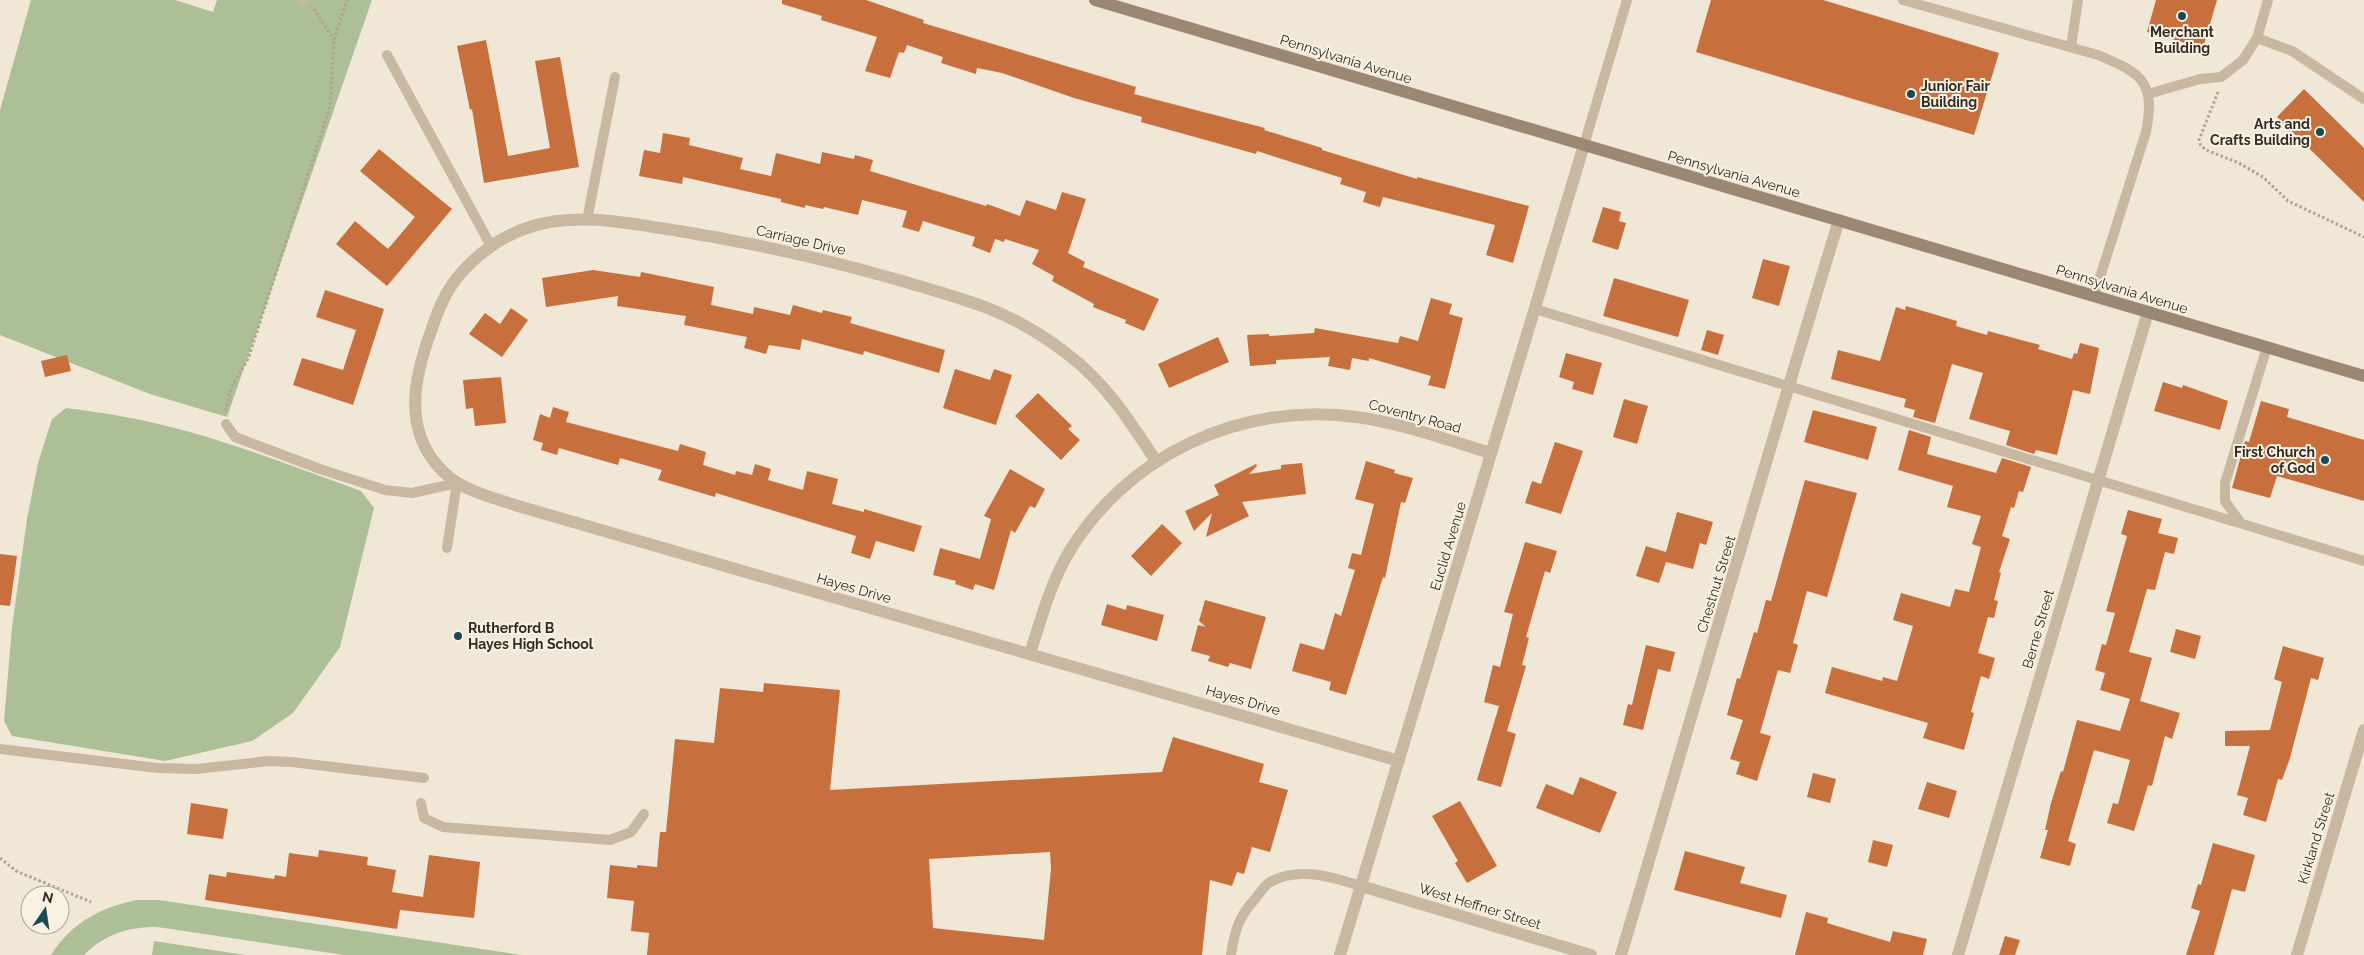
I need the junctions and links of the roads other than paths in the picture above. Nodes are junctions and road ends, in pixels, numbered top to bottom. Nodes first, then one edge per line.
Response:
1 (1095, 0) edge
2 (1627, 0) edge
3 (1903, 0) edge
4 (2078, 0) edge
5 (2268, 0) edge
6 (2257, 38) junction
7 (2071, 46) junction
8 (387, 55) dead end
9 (615, 77) dead end
10 (2148, 94) junction
11 (2364, 99) edge
12 (1584, 145) junction
13 (587, 220) junction
14 (1839, 220) junction
15 (491, 246) junction
16 (2094, 296) junction
17 (1535, 309) junction
18 (2148, 312) junction
19 (428, 339) joint
20 (2267, 347) junction
21 (2364, 376) edge
22 (1788, 386) junction
23 (226, 424) road end
24 (1491, 453) junction
25 (1156, 461) junction
26 (2098, 480) junction
27 (457, 483) junction
28 (2241, 523) junction
29 (447, 548) dead end
30 (2364, 561) edge
31 (1030, 654) junction
32 (2364, 730) edge
33 (0, 749) edge
34 (1399, 761) junction
35 (424, 778) dead end
36 (421, 802) dead end
37 (644, 814) dead end
38 (1361, 886) junction
39 (1231, 955) edge
40 (1340, 955) edge
41 (1591, 955) edge
42 (1621, 955) edge
43 (1958, 955) edge
44 (2297, 955) edge

1 - 12 street, Pennsylvania Avenue
2 - 12 lane
3 - 7 lane
4 - 7 lane
5 - 6 lane
6 - 10 lane
6 - 11 lane
7 - 10 lane
8 - 15 lane
9 - 13 lane
10 - 16 lane
12 - 14 street, Pennsylvania Avenue
12 - 17 street, Euclid Avenue
13 - 15 street, Carriage Drive
13 - 25 street, Carriage Drive
14 - 16 street, Pennsylvania Avenue
14 - 22 street, Chestnut Street
15 - 19 street, Carriage Drive
16 - 18 street, Pennsylvania Avenue
17 - 22 lane
17 - 24 street, Euclid Avenue
18 - 20 street, Pennsylvania Avenue
18 - 26 street, Berne Street
19 - 27 street, Hayes Drive
20 - 21 street, Pennsylvania Avenue
20 - 28 lane
22 - 26 lane
22 - 42 street, Chestnut Street
23 - 27 lane
24 - 25 street, Coventry Road
24 - 34 street, Euclid Avenue
25 - 31 street, Coventry Road
26 - 28 lane
26 - 43 street, Berne Street
27 - 29 lane
27 - 31 street, Hayes Drive
28 - 30 lane
31 - 34 street, Hayes Drive
32 - 44 street, Kirkland Street
33 - 35 lane
34 - 38 street, Euclid Avenue
36 - 37 lane
38 - 39 lane
38 - 40 street, Euclid Avenue
38 - 41 street, West Heffner Street

